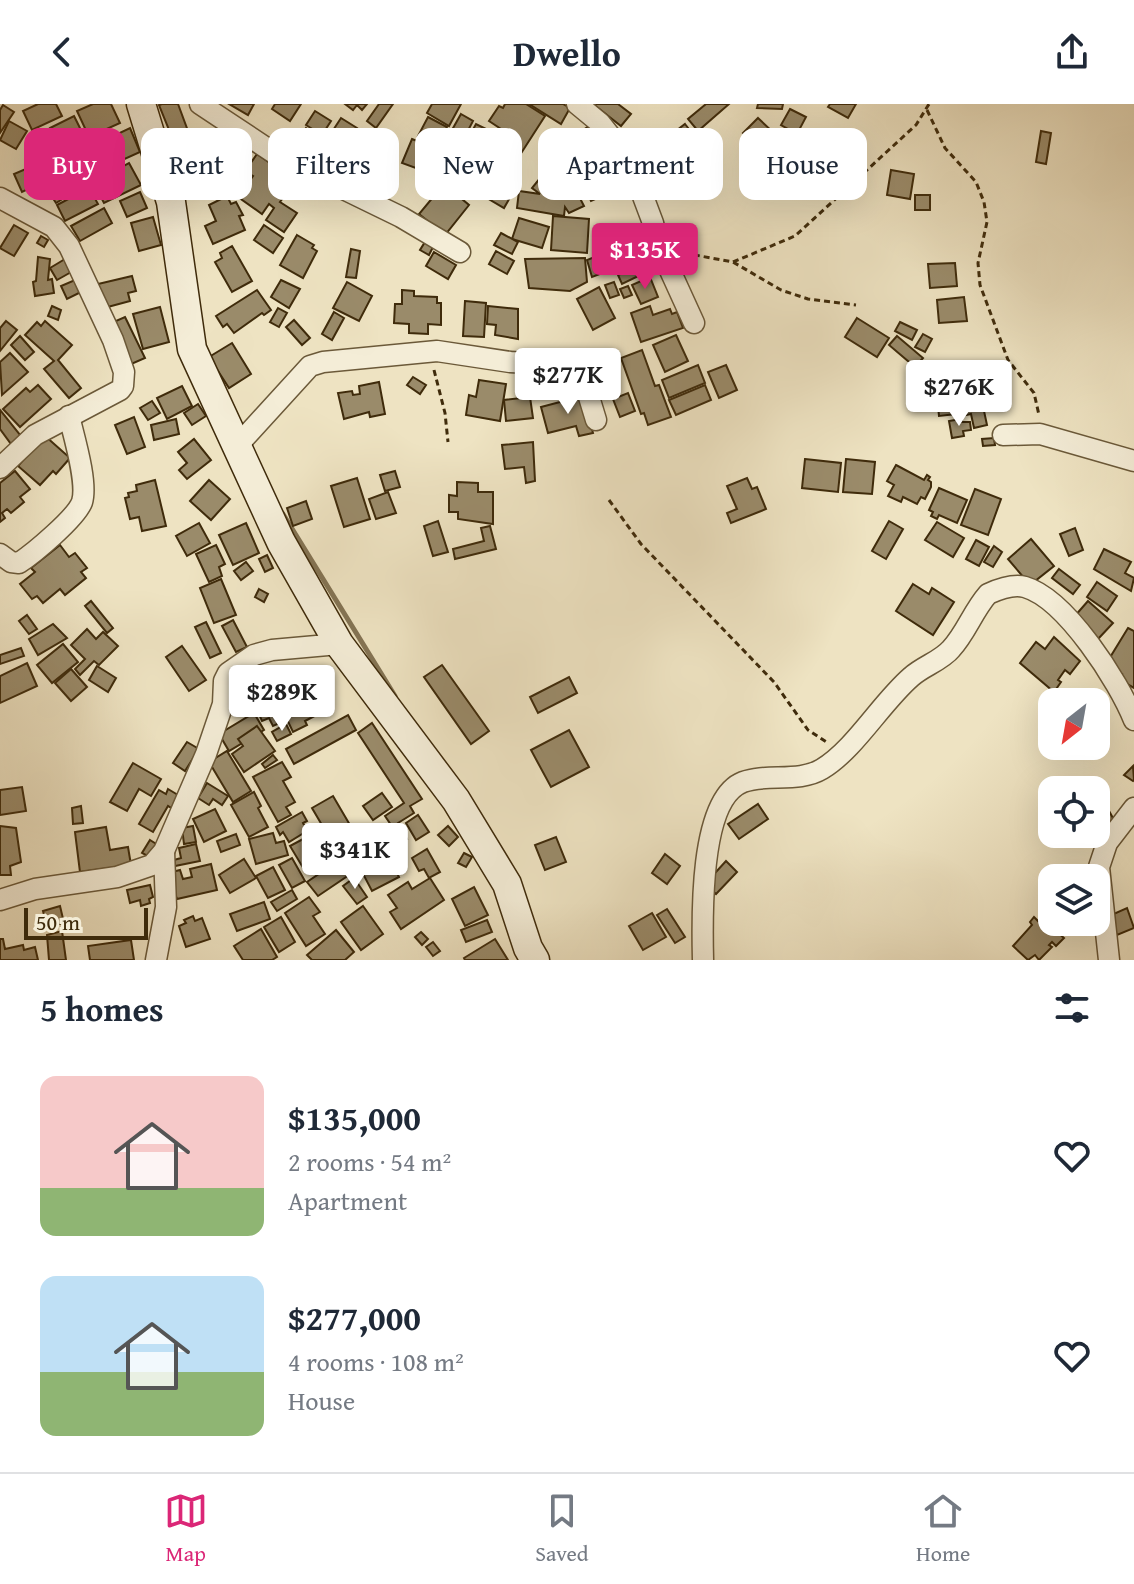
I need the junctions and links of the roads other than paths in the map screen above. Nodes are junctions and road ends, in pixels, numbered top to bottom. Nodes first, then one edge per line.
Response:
1 (141, 104) edge
2 (200, 104) edge
3 (577, 104) edge
4 (0, 198) edge
5 (460, 252) dead end
6 (694, 323) dead end
7 (69, 416) junction
8 (596, 420) dead end
9 (1003, 435) dead end
10 (237, 446) junction
11 (1134, 461) edge
12 (0, 468) edge
13 (0, 554) edge
14 (339, 644) junction
15 (1134, 720) edge
16 (1134, 808) edge
17 (164, 851) junction
18 (0, 900) edge
19 (156, 960) edge
20 (535, 960) edge
21 (703, 960) edge
22 (1109, 960) edge

1 - 10 street
2 - 5 street
3 - 6 street
4 - 7 street
7 - 12 street
7 - 13 street
8 - 10 street
9 - 11 street
10 - 14 street
14 - 17 street
14 - 20 street
15 - 21 street
16 - 22 street
17 - 18 street
17 - 19 street

